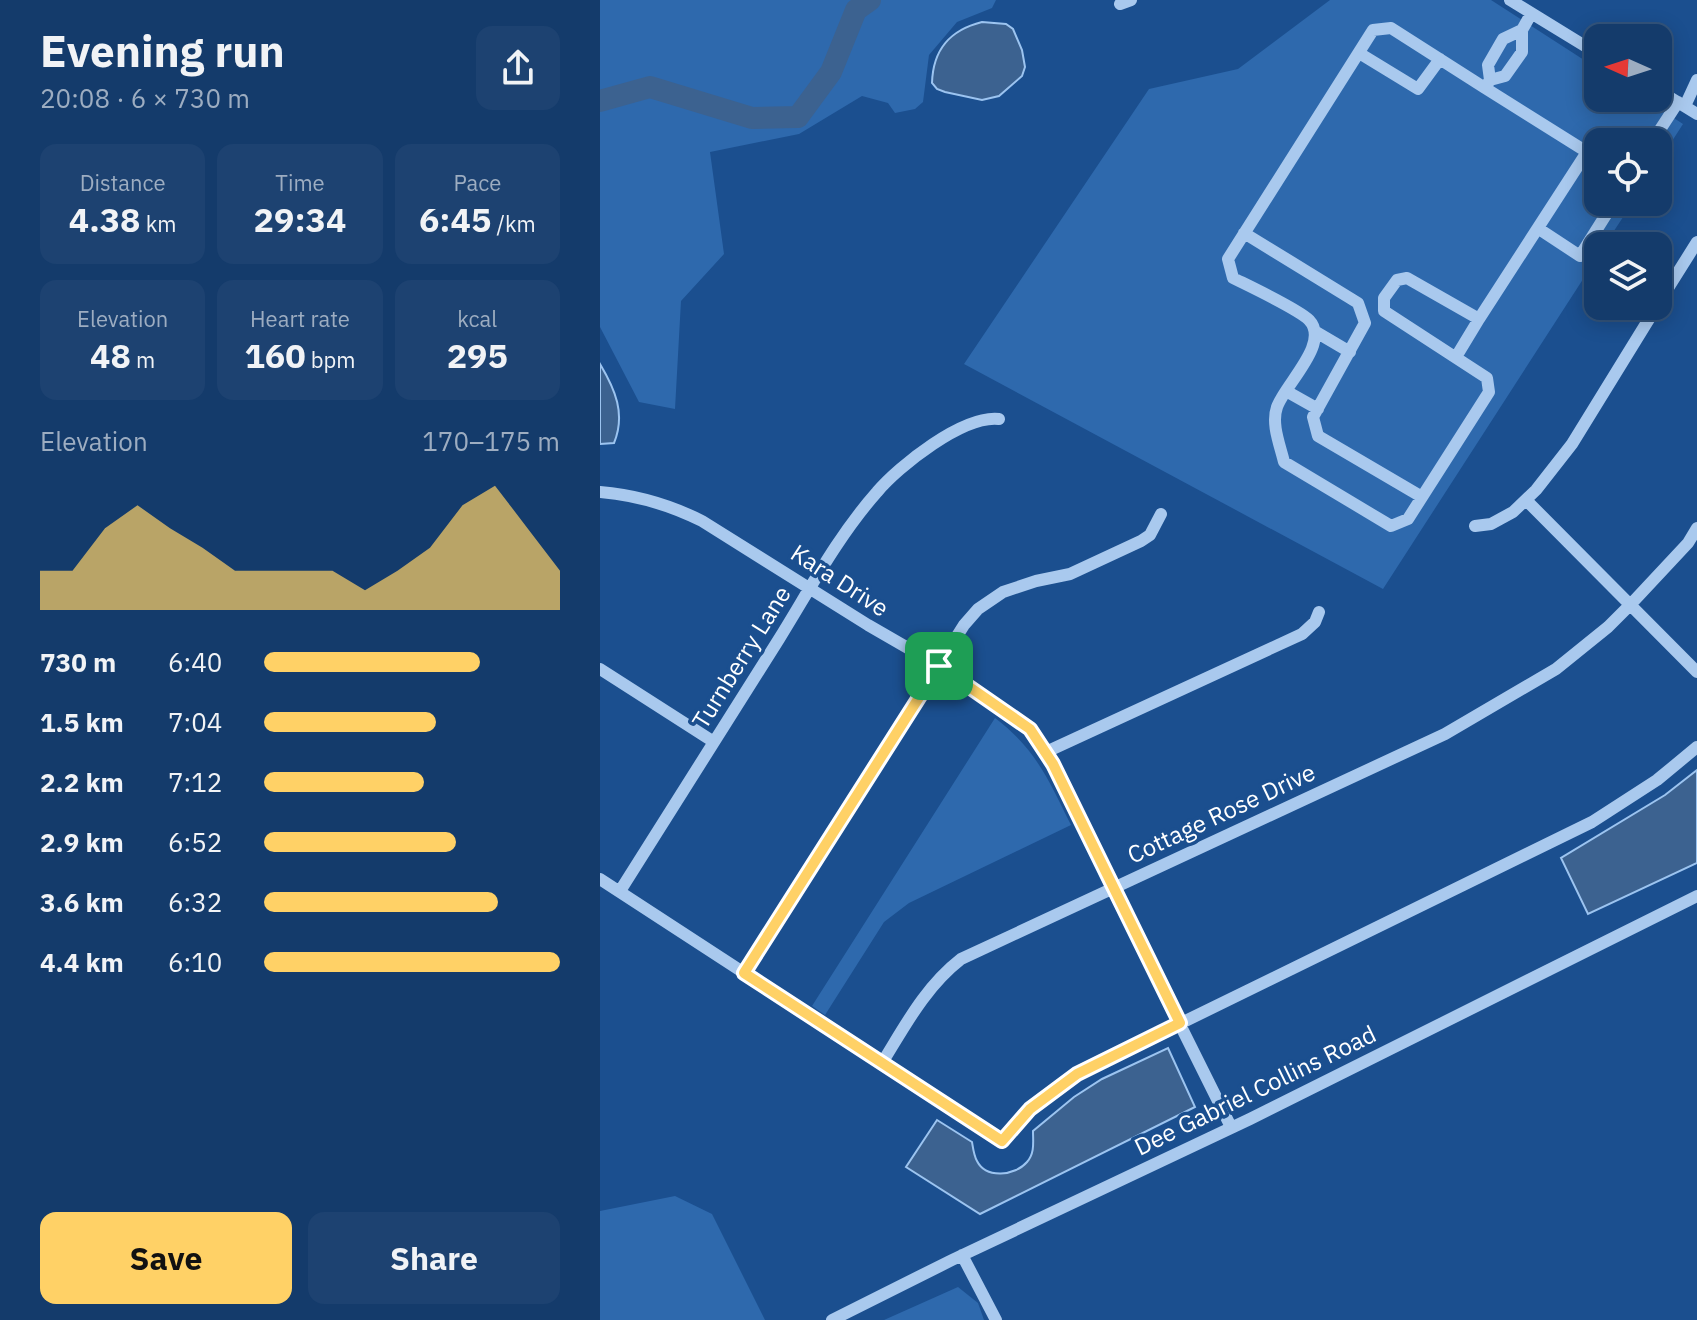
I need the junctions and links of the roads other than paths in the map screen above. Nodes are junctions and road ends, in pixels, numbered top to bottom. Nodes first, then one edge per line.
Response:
1 (1510, 0) edge
2 (1531, 14) junction
3 (1522, 30) junction
4 (1584, 46) edge
5 (1359, 53) junction
6 (1440, 59) junction
7 (1697, 80) edge
8 (1488, 84) junction
9 (1672, 99) edge
10 (1681, 104) junction
11 (1697, 114) edge
12 (1663, 128) edge
13 (1584, 149) edge
14 (1584, 167) edge
15 (1605, 216) edge
16 (1539, 229) junction
17 (1244, 233) junction
18 (1697, 242) edge
19 (1672, 281) edge
20 (1383, 307) junction
21 (1362, 313) junction
22 (1479, 319) junction
23 (1648, 320) edge
24 (1316, 332) junction
25 (1350, 352) junction
26 (1456, 357) junction
27 (1286, 391) junction
28 (1318, 409) junction
29 (999, 419) dead end
30 (600, 492) edge
31 (1422, 497) junction
32 (1526, 500) junction
33 (1161, 514) dead end
34 (1475, 526) dead end
35 (1697, 528) edge
36 (811, 587) junction
37 (1631, 604) junction
38 (1319, 612) dead end
39 (939, 666) junction
40 (600, 669) edge
41 (1697, 672) edge
42 (714, 742) junction
43 (1697, 747) edge
44 (1046, 752) junction
45 (600, 879) edge
46 (1112, 888) junction
47 (620, 891) junction
48 (1697, 896) edge
49 (744, 973) junction
50 (1180, 1023) junction
51 (882, 1063) junction
52 (1231, 1127) junction
53 (962, 1255) junction
54 (832, 1320) edge
55 (996, 1320) edge

1 - 2 street
2 - 3 street
2 - 4 street
3 - 8 street
3 - 8 street
5 - 6 street
5 - 6 street
5 - 17 street
6 - 8 street
7 - 10 street
8 - 13 street
9 - 10 street
10 - 11 street
10 - 12 street
14 - 16 street
15 - 16 street
16 - 22 street
17 - 21 street
17 - 24 street
18 - 19 street
20 - 21 street
20 - 22 street
20 - 26 street
21 - 25 street
22 - 26 street
23 - 32 street
24 - 25 street
24 - 27 street
25 - 28 street
26 - 31 street
27 - 28 street
27 - 31 street
28 - 31 street
29 - 36 street, Turnberry Lane
30 - 36 street, Kara Drive
32 - 34 street
32 - 37 street
33 - 39 street
35 - 37 street, Cottage Rose Drive
36 - 39 street, Kara Drive
36 - 42 street, Turnberry Lane
37 - 41 street
37 - 46 street, Cottage Rose Drive
38 - 44 street
39 - 44 street, Kara Drive
39 - 49 street
40 - 42 street
42 - 47 street, Turnberry Lane
43 - 50 street
44 - 46 street, Kara Drive
45 - 47 street
46 - 50 street, Kara Drive
46 - 51 street, Cottage Rose Drive
47 - 49 street
48 - 52 street, Dee Gabriel Collins Road
49 - 51 street
50 - 51 street
50 - 52 street, Kara Drive
52 - 53 street, Dee Gabriel Collins Road
53 - 54 street, Dee Gabriel Collins Road
53 - 55 street

